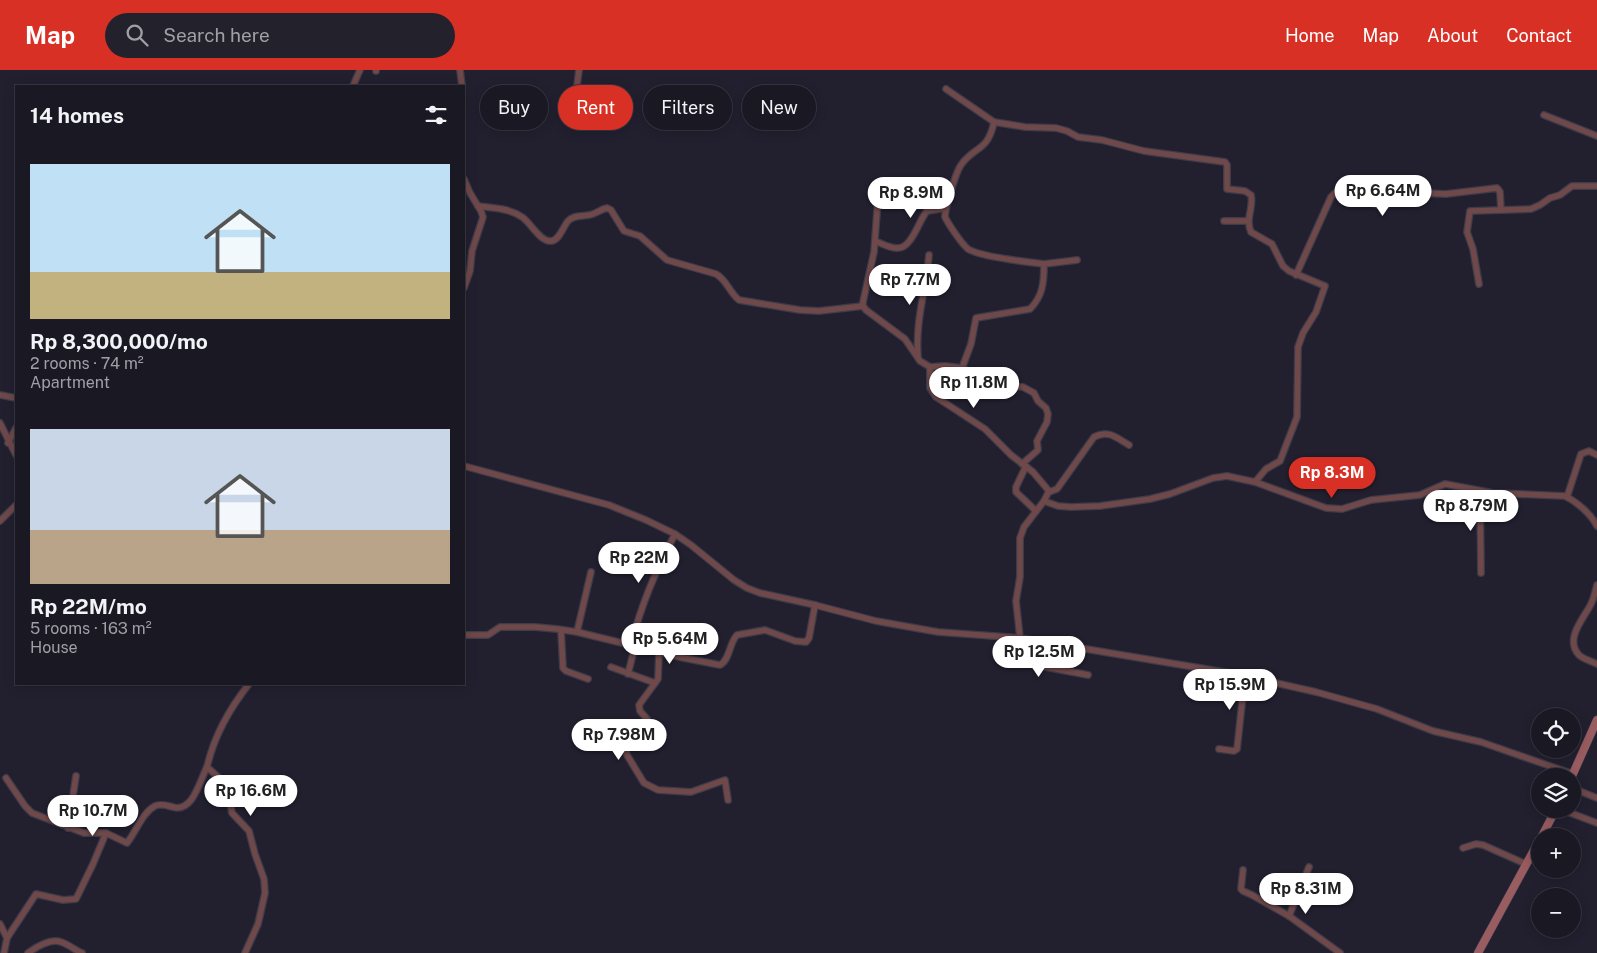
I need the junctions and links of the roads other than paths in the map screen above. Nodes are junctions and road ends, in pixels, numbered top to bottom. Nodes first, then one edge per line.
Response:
1 (360, 70) edge
2 (460, 70) edge
3 (579, 70) edge
4 (353, 85) edge
5 (462, 85) edge
6 (577, 85) edge
7 (946, 89) dead end
8 (1544, 115) dead end
9 (994, 122) junction
10 (1597, 136) edge
11 (465, 181) edge
12 (879, 185) dead end
13 (1597, 186) edge
14 (478, 206) junction
15 (946, 208) junction
16 (1501, 210) junction
17 (1224, 221) dead end
18 (1248, 221) junction
19 (875, 241) junction
20 (929, 255) dead end
21 (1077, 260) dead end
22 (1044, 264) junction
23 (1296, 275) junction
24 (1479, 284) dead end
25 (465, 285) edge
26 (863, 306) junction
27 (919, 358) junction
28 (930, 367) junction
29 (962, 368) junction
30 (0, 395) edge
31 (15, 398) edge
32 (0, 423) edge
33 (15, 430) edge
34 (8, 442) junction
35 (1129, 445) dead end
36 (15, 453) edge
37 (1597, 455) edge
38 (1024, 465) junction
39 (465, 466) edge
40 (1255, 482) junction
41 (1480, 491) junction
42 (1049, 492) junction
43 (1567, 497) junction
44 (1044, 501) junction
45 (15, 506) edge
46 (1036, 512) junction
47 (0, 522) edge
48 (1597, 526) edge
49 (675, 534) junction
50 (591, 572) dead end
51 (1481, 573) dead end
52 (1597, 585) edge
53 (815, 605) junction
54 (561, 630) junction
55 (577, 632) junction
56 (465, 635) edge
57 (1020, 638) junction
58 (1037, 641) junction
59 (633, 645) junction
60 (659, 652) junction
61 (1597, 664) edge
62 (611, 667) dead end
63 (628, 674) junction
64 (1088, 675) dead end
65 (1245, 676) junction
66 (588, 679) dead end
67 (655, 683) junction
68 (249, 685) edge
69 (1596, 725) edge
70 (1219, 749) dead end
71 (207, 767) junction
72 (1553, 768) edge
73 (1575, 768) edge
74 (76, 776) dead end
75 (6, 778) dead end
76 (1581, 792) edge
77 (1597, 798) edge
78 (728, 800) dead end
79 (1580, 818) edge
80 (1597, 823) edge
81 (68, 828) junction
82 (106, 833) junction
83 (1464, 848) dead end
84 (1531, 855) edge
85 (1526, 864) junction
86 (1309, 867) dead end
87 (1243, 870) dead end
88 (1289, 916) junction
89 (0, 924) edge
90 (7, 938) junction
91 (4, 953) edge
92 (28, 953) edge
93 (82, 953) edge
94 (245, 953) edge
95 (1340, 953) edge
96 (1478, 953) edge

1 - 4 street
2 - 5 street
3 - 6 street
7 - 9 street
8 - 10 street
9 - 15 street
9 - 18 street
11 - 14 street
12 - 19 street
13 - 16 street
14 - 25 street
14 - 26 street
15 - 19 street
15 - 22 street
16 - 23 street
16 - 24 street
17 - 18 street
18 - 23 street
19 - 26 street
20 - 27 street
21 - 22 street
22 - 29 street
23 - 40 street
26 - 27 street
27 - 28 street
28 - 29 street
28 - 38 street
29 - 38 street
30 - 31 street
32 - 34 street
33 - 34 street
34 - 36 street
35 - 42 street
37 - 43 street
38 - 42 street
38 - 46 street
39 - 49 street
40 - 41 street
40 - 44 street
41 - 43 street
41 - 51 street
42 - 44 street
43 - 48 street
44 - 46 street
45 - 47 street
46 - 57 street
49 - 53 street
49 - 59 street
50 - 55 street
52 - 61 street
53 - 57 street
53 - 60 street
54 - 55 street
54 - 56 street
54 - 66 street
55 - 59 street
57 - 58 street
58 - 64 street
58 - 65 street
59 - 60 street
59 - 63 street
60 - 67 street
62 - 63 street
63 - 67 street
65 - 70 street
65 - 72 street
67 - 78 street
68 - 71 street
69 - 73 street
71 - 82 street
71 - 94 street
74 - 81 street
75 - 81 street
76 - 77 street
79 - 80 street
81 - 82 street
82 - 90 street
83 - 85 street
84 - 85 street
85 - 96 street
86 - 88 street
87 - 88 street
88 - 95 street
89 - 90 street
90 - 91 street
92 - 93 street

